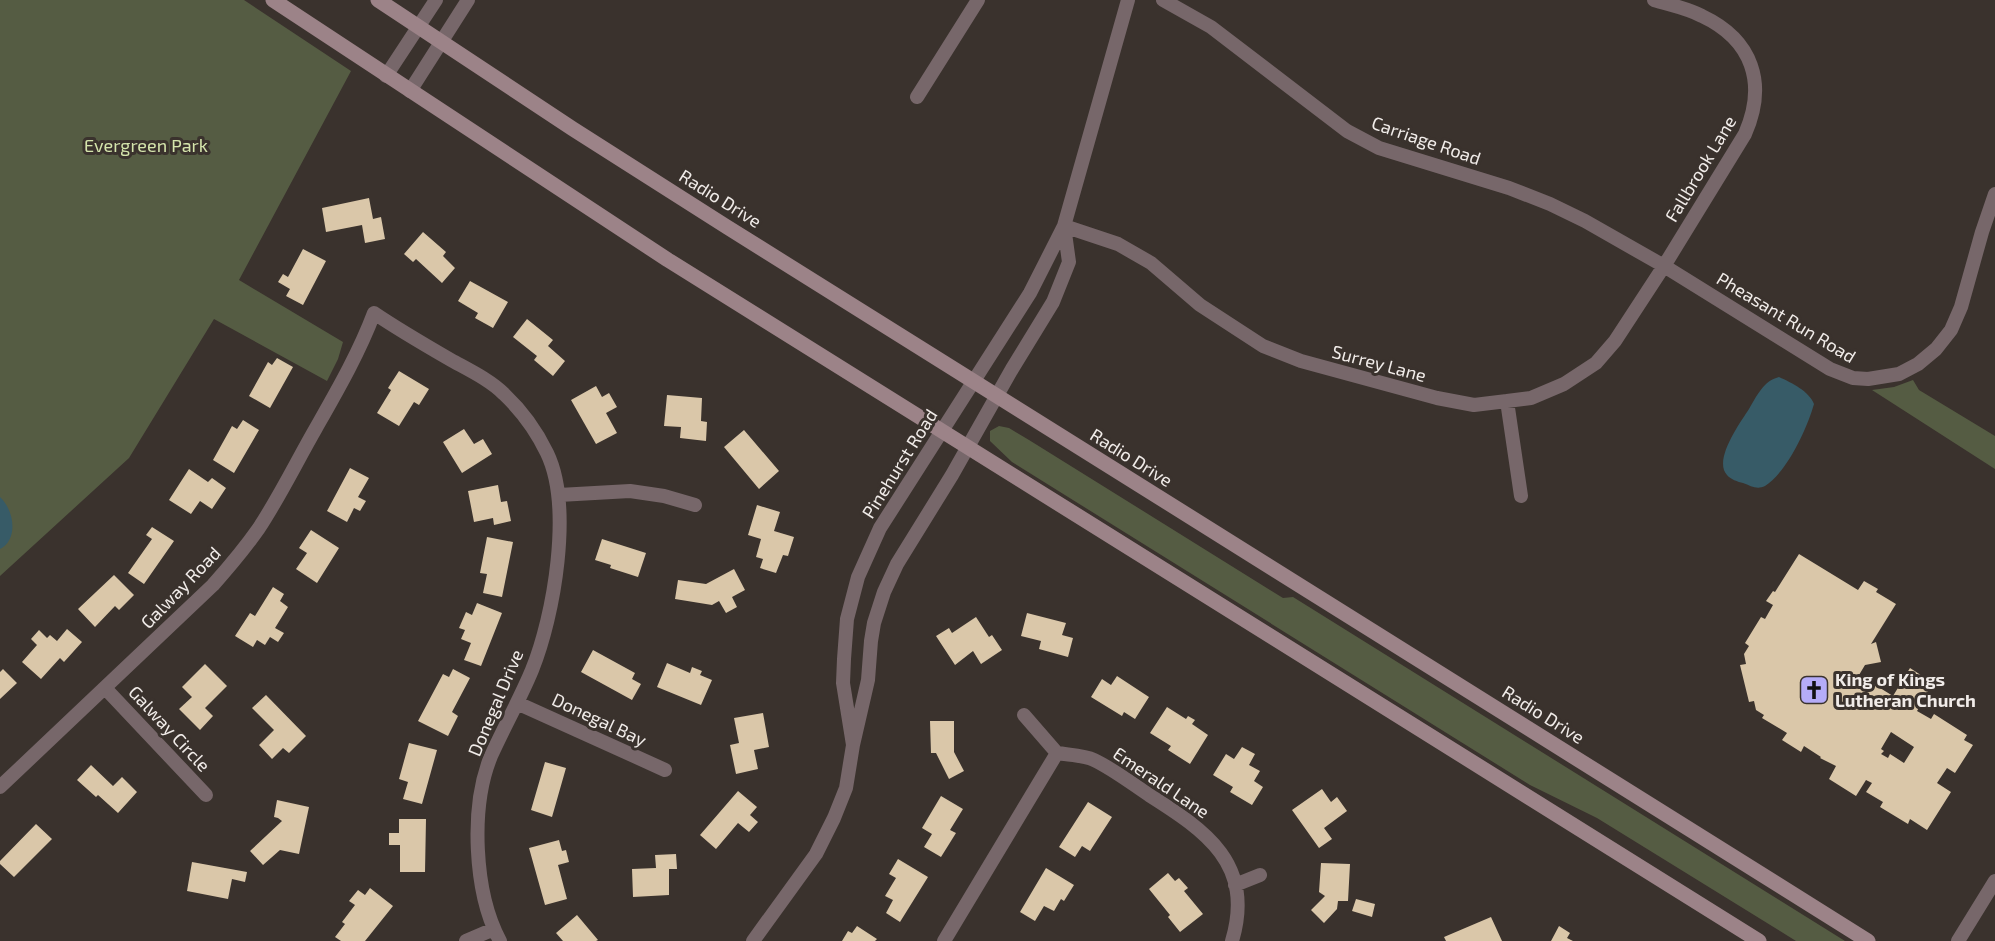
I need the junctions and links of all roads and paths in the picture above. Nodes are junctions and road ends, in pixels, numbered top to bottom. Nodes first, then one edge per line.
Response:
1 (273, 0) edge
2 (378, 0) edge
3 (436, 0) edge
4 (468, 0) edge
5 (978, 0) edge
6 (1128, 0) edge
7 (1163, 0) edge
8 (1653, 0) edge
9 (418, 27) junction
10 (441, 42) junction
11 (386, 76) junction
12 (410, 91) junction
13 (917, 97) dead end
14 (1995, 194) edge
15 (1064, 226) junction
16 (1664, 266) junction
17 (374, 313) joint
18 (974, 382) junction
19 (997, 396) junction
20 (1507, 401) junction
21 (941, 431) junction
22 (968, 448) junction
23 (559, 495) junction
24 (1521, 496) dead end
25 (695, 505) dead end
26 (105, 688) junction
27 (517, 703) junction
28 (1024, 715) dead end
29 (853, 746) junction
30 (1058, 753) junction
31 (665, 770) dead end
32 (0, 787) edge
33 (206, 795) dead end
34 (1260, 875) dead end
35 (1995, 881) edge
36 (1235, 885) junction
37 (497, 935) edge
38 (466, 941) edge
39 (753, 941) edge
40 (944, 941) edge
41 (1232, 941) edge
42 (1759, 941) edge
43 (1868, 941) edge
44 (1958, 941) edge

1 - 11 main road
2 - 9 main road, Radio Drive
3 - 9 street
4 - 10 street
5 - 13 street
6 - 15 street, Pinehurst Road
7 - 16 street, Carriage Road
8 - 16 street, Fallbrook Lane
9 - 10 main road, Radio Drive
9 - 11 street
10 - 12 street
10 - 18 main road, Radio Drive
11 - 12 main road
12 - 21 main road
14 - 16 street, Pheasant Run Road
15 - 18 street, Pinehurst Road
15 - 19 street, Pinehurst Road
15 - 20 street, Surrey Lane
16 - 20 street, Surrey Lane
17 - 23 street, Donegal Drive
17 - 26 street, Galway Road
18 - 19 main road, Radio Drive
18 - 21 street, Pinehurst Road
19 - 22 street, Pinehurst Road
19 - 43 main road, Radio Drive
20 - 24 street
21 - 22 main road
21 - 29 street, Pinehurst Road
22 - 29 street, Pinehurst Road
22 - 42 main road
23 - 25 street
23 - 27 street, Donegal Drive
26 - 32 street, Galway Road
26 - 33 street, Galway Circle
27 - 31 street, Donegal Bay
27 - 37 street, Donegal Drive
28 - 30 street
29 - 39 street, Pinehurst Road
30 - 36 street, Emerald Lane
30 - 40 street
34 - 36 street
35 - 44 street
36 - 41 street, Emerald Lane
37 - 38 street

